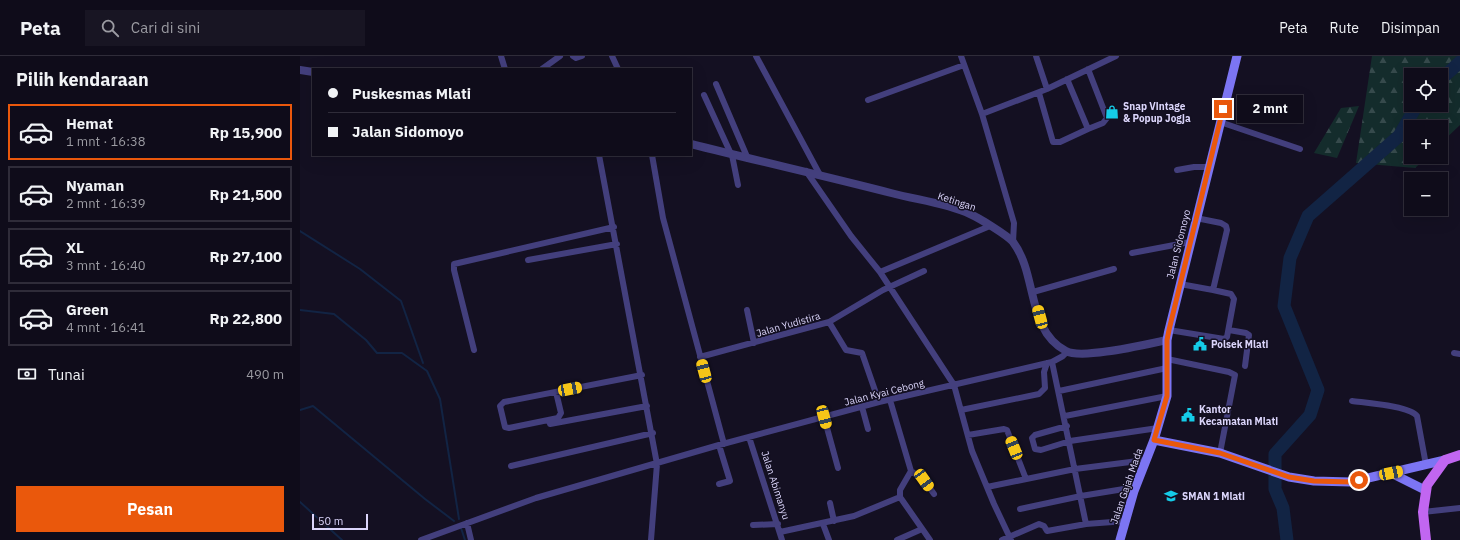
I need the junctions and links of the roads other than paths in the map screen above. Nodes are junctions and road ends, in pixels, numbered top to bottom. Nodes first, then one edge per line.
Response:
1 (501, 56) edge
2 (560, 56) edge
3 (573, 56) edge
4 (582, 56) edge
5 (611, 56) edge
6 (756, 56) edge
7 (961, 56) edge
8 (1036, 56) edge
9 (1116, 56) edge
10 (1236, 56) edge
11 (964, 66) junction
12 (505, 68) edge
13 (543, 68) edge
14 (617, 68) edge
15 (1088, 69) junction
16 (300, 70) edge
17 (312, 72) edge
18 (1067, 79) junction
19 (716, 84) dead end
20 (1047, 90) junction
21 (1039, 93) junction
22 (704, 95) dead end
23 (868, 100) dead end
24 (982, 114) junction
25 (1220, 122) junction
26 (1088, 130) junction
27 (692, 144) edge
28 (1300, 149) dead end
29 (732, 154) junction
30 (599, 156) edge
31 (652, 156) edge
32 (748, 159) junction
33 (1209, 167) junction
34 (1177, 170) dead end
35 (806, 171) junction
36 (820, 175) junction
37 (738, 185) dead end
38 (1196, 218) junction
39 (990, 226) junction
40 (614, 227) junction
41 (1013, 242) junction
42 (1190, 242) junction
43 (617, 244) junction
44 (1132, 253) dead end
45 (528, 260) dead end
46 (1114, 269) dead end
47 (924, 271) dead end
48 (880, 272) junction
49 (1180, 284) junction
50 (889, 287) junction
51 (1213, 290) junction
52 (1033, 292) junction
53 (747, 310) dead end
54 (829, 322) junction
55 (1169, 330) junction
56 (1229, 330) junction
57 (1167, 340) junction
58 (754, 343) junction
59 (474, 350) dead end
60 (1067, 352) junction
61 (700, 357) junction
62 (1050, 363) junction
63 (1167, 364) junction
64 (1245, 366) dead end
65 (642, 375) junction
66 (954, 385) junction
67 (1059, 391) junction
68 (556, 392) junction
69 (1167, 396) junction
70 (890, 400) junction
71 (1352, 401) dead end
72 (879, 402) junction
73 (647, 406) junction
74 (862, 407) junction
75 (961, 410) junction
76 (1064, 416) junction
77 (824, 417) junction
78 (1067, 426) junction
79 (1158, 428) junction
80 (868, 429) dead end
81 (506, 432) dead end
82 (653, 433) junction
83 (968, 435) junction
84 (749, 437) junction
85 (1154, 440) junction
86 (1070, 441) junction
87 (721, 444) junction
88 (1220, 453) junction
89 (1460, 455) edge
90 (1146, 460) junction
91 (1445, 460) junction
92 (658, 464) junction
93 (1426, 465) junction
94 (511, 466) dead end
95 (838, 468) dead end
96 (1075, 469) junction
97 (912, 471) junction
98 (1391, 473) junction
99 (1026, 479) junction
100 (719, 484) dead end
101 (987, 487) junction
102 (1136, 487) junction
103 (1425, 490) junction
104 (934, 494) dead end
105 (1081, 496) junction
106 (900, 497) junction
107 (830, 504) dead end
108 (1460, 508) edge
109 (1020, 509) dead end
110 (1423, 512) junction
111 (834, 521) junction
112 (1126, 521) junction
113 (467, 523) junction
114 (778, 524) junction
115 (823, 524) junction
116 (1086, 524) junction
117 (753, 525) dead end
118 (922, 529) junction
119 (780, 532) junction
120 (1010, 538) edge
121 (420, 540) edge
122 (471, 540) edge
123 (649, 540) edge
124 (782, 540) edge
125 (829, 540) edge
126 (897, 540) edge
127 (930, 540) edge
128 (1002, 540) edge
129 (1120, 540) edge
130 (1426, 540) edge

1 - 12 street
2 - 13 street
3 - 4 street
5 - 14 street
6 - 36 street
7 - 11 street
8 - 20 street
9 - 15 street
10 - 25 main road, Jalan Sidomoyo
11 - 23 street
11 - 24 street
15 - 18 street
15 - 26 street
16 - 17 street
18 - 20 street
18 - 26 street
19 - 32 street
20 - 21 street
21 - 24 street
21 - 26 street
22 - 29 street
24 - 41 street
25 - 28 street
25 - 33 main road, Jalan Sidomoyo
27 - 29 street, Ketingan
29 - 32 street, Ketingan
29 - 37 street
30 - 40 street
31 - 61 street
32 - 35 street, Ketingan
33 - 34 street
33 - 38 main road, Jalan Sidomoyo
35 - 36 street, Ketingan
35 - 48 street
36 - 39 street, Ketingan
38 - 42 main road, Jalan Sidomoyo
38 - 51 street
39 - 41 street, Ketingan
39 - 48 street
40 - 43 street
40 - 59 street
41 - 52 street, Ketingan
42 - 44 street
42 - 49 main road, Jalan Sidomoyo
43 - 45 street
43 - 65 street
46 - 52 street
47 - 50 street
48 - 50 street
49 - 51 street
49 - 55 main road, Jalan Sidomoyo
50 - 54 street
50 - 66 street
51 - 56 street
52 - 60 street, Ketingan
53 - 58 street
54 - 58 street, Jalan Yudistira
54 - 72 street, Jalan Yudistira
55 - 56 street
55 - 57 main road, Jalan Sidomoyo
56 - 64 street
57 - 60 street
57 - 63 main road, Jalan Sidomoyo
58 - 61 street, Jalan Yudistira
60 - 62 street, Jalan Kyai Cebong
61 - 87 street
62 - 66 street, Jalan Kyai Cebong
62 - 67 street
62 - 75 street
63 - 67 street
63 - 69 main road, Jalan Sidomoyo
63 - 88 street
65 - 68 street
65 - 73 street
66 - 70 street, Jalan Kyai Cebong
66 - 75 street
67 - 76 street
68 - 68 street
69 - 76 street
69 - 79 main road, Jalan Sidomoyo
70 - 72 street, Jalan Kyai Cebong
70 - 97 street
71 - 93 street
72 - 74 street, Jalan Kyai Cebong
73 - 81 street
73 - 82 street
74 - 77 street, Jalan Kyai Cebong
74 - 80 street
75 - 83 street
76 - 78 street
77 - 84 street, Jalan Kyai Cebong
77 - 95 street
78 - 86 street
78 - 86 street
79 - 85 main road, Jalan Sidomoyo
79 - 86 street
82 - 92 street
82 - 94 street
83 - 99 street
83 - 101 street
84 - 87 street, Jalan Kyai Cebong
84 - 114 street, Jalan Abimanyu
85 - 88 main road
85 - 90 main road, Jalan Gajah Mada
86 - 96 street
87 - 92 street, Jalan Kyai Cebong
87 - 100 street
88 - 98 main road
89 - 91 main road
90 - 96 street
90 - 102 main road, Jalan Gajah Mada
91 - 93 main road
91 - 103 main road
92 - 113 street, Jalan Kyai Cebong
92 - 123 street
93 - 98 main road
96 - 99 street
96 - 105 street
97 - 104 street
97 - 106 street
98 - 103 main road
99 - 101 street
101 - 120 street
102 - 105 street
102 - 112 main road, Jalan Gajah Mada
103 - 110 main road
105 - 109 street
105 - 116 street
106 - 111 street
106 - 118 street
107 - 111 street
108 - 110 street
110 - 130 main road
111 - 115 street
112 - 116 street
112 - 129 main road, Jalan Gajah Mada
113 - 121 street, Jalan Kyai Cebong
113 - 122 street
114 - 117 street
114 - 119 street, Jalan Abimanyu
115 - 119 street
115 - 125 street
116 - 120 street
118 - 126 street
118 - 127 street
119 - 124 street, Jalan Abimanyu
120 - 128 street

